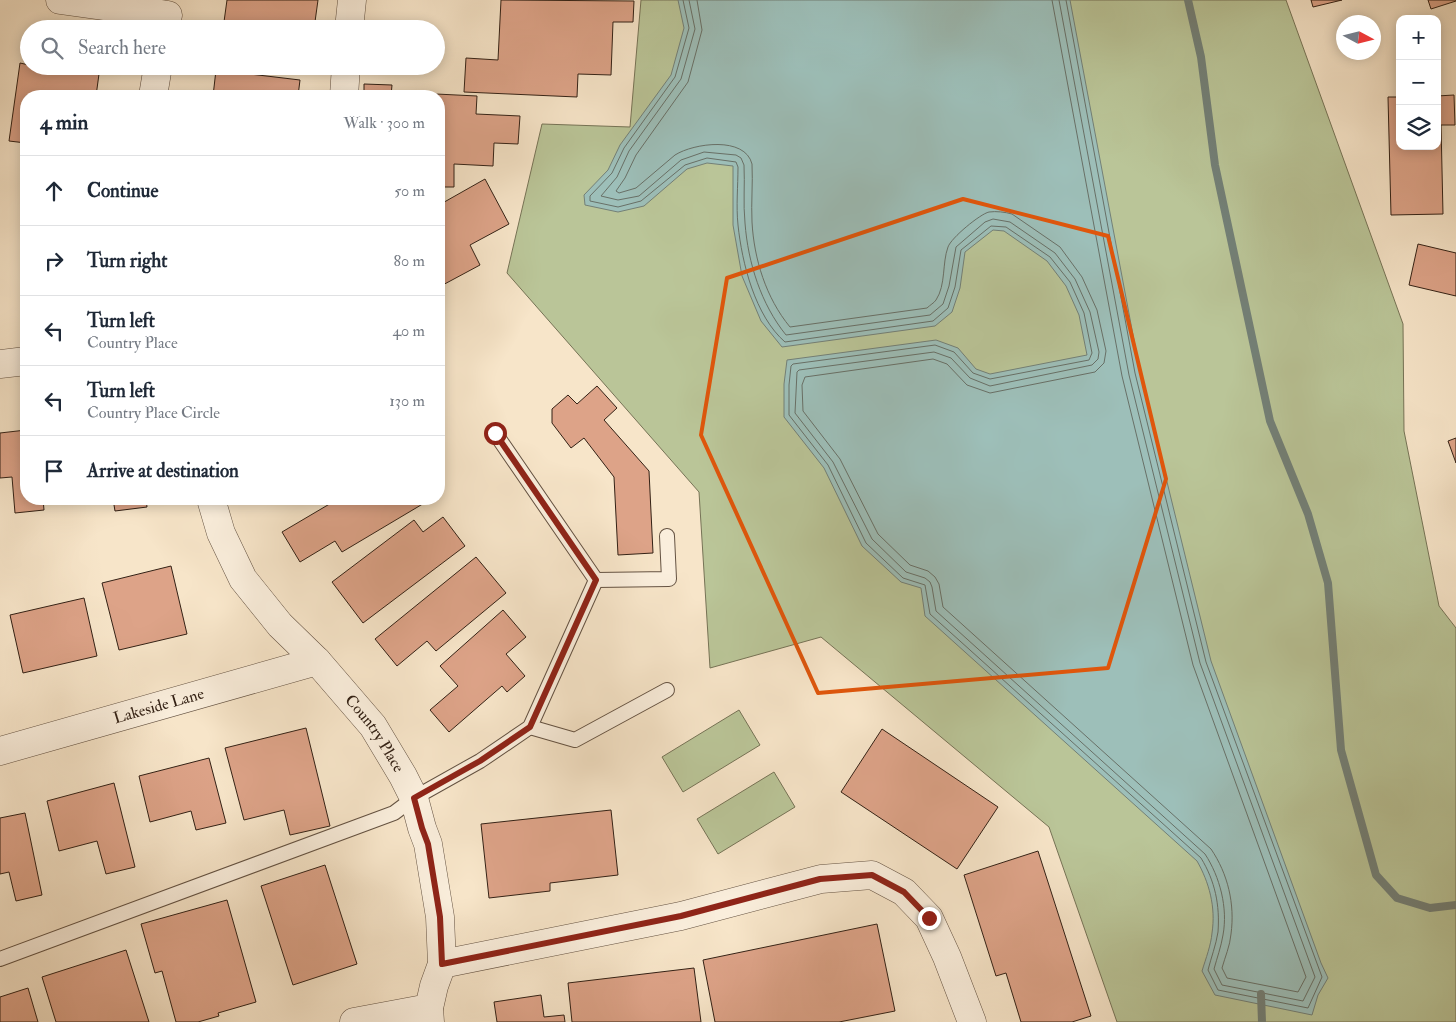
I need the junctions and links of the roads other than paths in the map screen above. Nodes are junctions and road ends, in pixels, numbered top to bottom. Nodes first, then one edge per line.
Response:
1 (60, 0) edge
2 (352, 0) edge
3 (168, 14) edge
4 (350, 20) edge
5 (156, 75) edge
6 (345, 75) edge
7 (154, 90) edge
8 (344, 90) edge
9 (20, 362) edge
10 (0, 364) edge
11 (495, 433) dead end
12 (212, 505) edge
13 (667, 536) dead end
14 (596, 580) junction
15 (317, 661) junction
16 (667, 690) dead end
17 (530, 727) junction
18 (0, 751) edge
19 (414, 798) junction
20 (0, 959) edge
21 (442, 964) junction
22 (425, 1017) edge
23 (354, 1022) edge
24 (972, 1022) edge

1 - 3 street
2 - 4 street
5 - 7 street
6 - 8 street
9 - 10 street
11 - 14 lane
12 - 15 street, Country Place
13 - 14 lane
14 - 17 lane
15 - 18 street, Lakeside Lane
15 - 19 street, Country Place
16 - 17 lane
17 - 19 lane
19 - 20 lane
19 - 21 street, Country Place
21 - 22 street, Country Place
21 - 24 street
22 - 23 street

